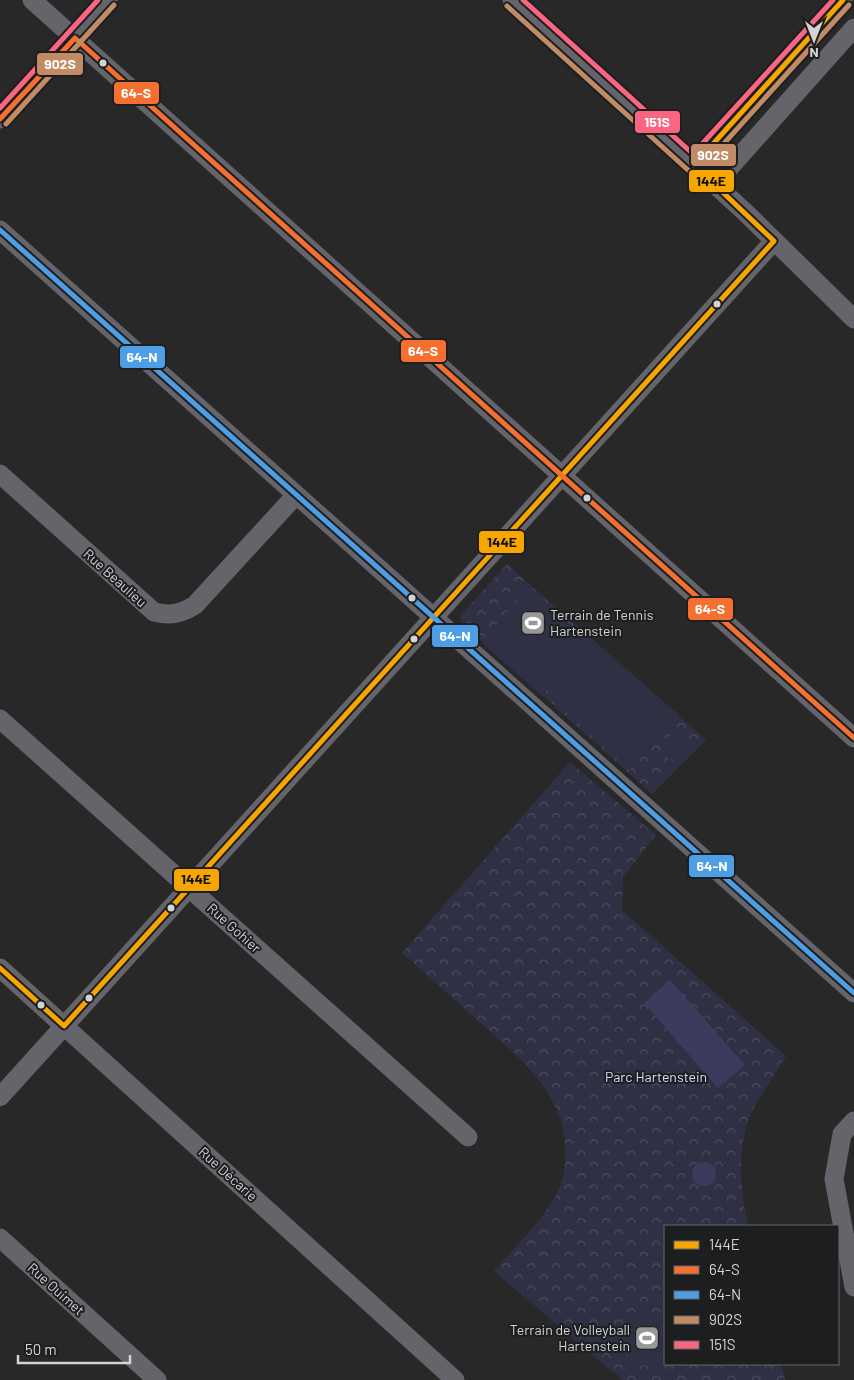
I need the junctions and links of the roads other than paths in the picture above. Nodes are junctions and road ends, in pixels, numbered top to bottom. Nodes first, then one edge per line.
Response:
1 (32, 0) edge
2 (108, 0) edge
3 (512, 0) edge
4 (843, 0) edge
5 (854, 28) edge
6 (75, 38) junction
7 (0, 119) edge
8 (694, 166) junction
9 (715, 184) junction
10 (0, 230) edge
11 (774, 241) junction
12 (854, 320) edge
13 (0, 474) edge
14 (561, 477) junction
15 (296, 495) junction
16 (433, 618) junction
17 (0, 719) edge
18 (854, 738) edge
19 (190, 888) junction
20 (0, 968) edge
21 (854, 993) edge
22 (64, 1026) junction
23 (0, 1097) edge
24 (854, 1122) edge
25 (468, 1137) dead end
26 (0, 1238) edge
27 (854, 1287) edge
28 (157, 1380) edge
29 (455, 1380) edge

1 - 6 street
2 - 6 street
3 - 8 street
4 - 8 street
5 - 9 street
6 - 7 street
6 - 14 street
8 - 9 street
9 - 11 street
10 - 15 street
11 - 12 street
11 - 14 street
13 - 15 street, Rue Beaulieu
14 - 16 street
14 - 18 street
15 - 16 street
16 - 19 street
16 - 21 street
17 - 19 street, Rue Gohier
19 - 22 street
19 - 25 street, Rue Gohier
20 - 22 street, Rue Décarie
22 - 23 street
22 - 29 street, Rue Décarie
24 - 27 street
26 - 28 street, Rue Ouimet

